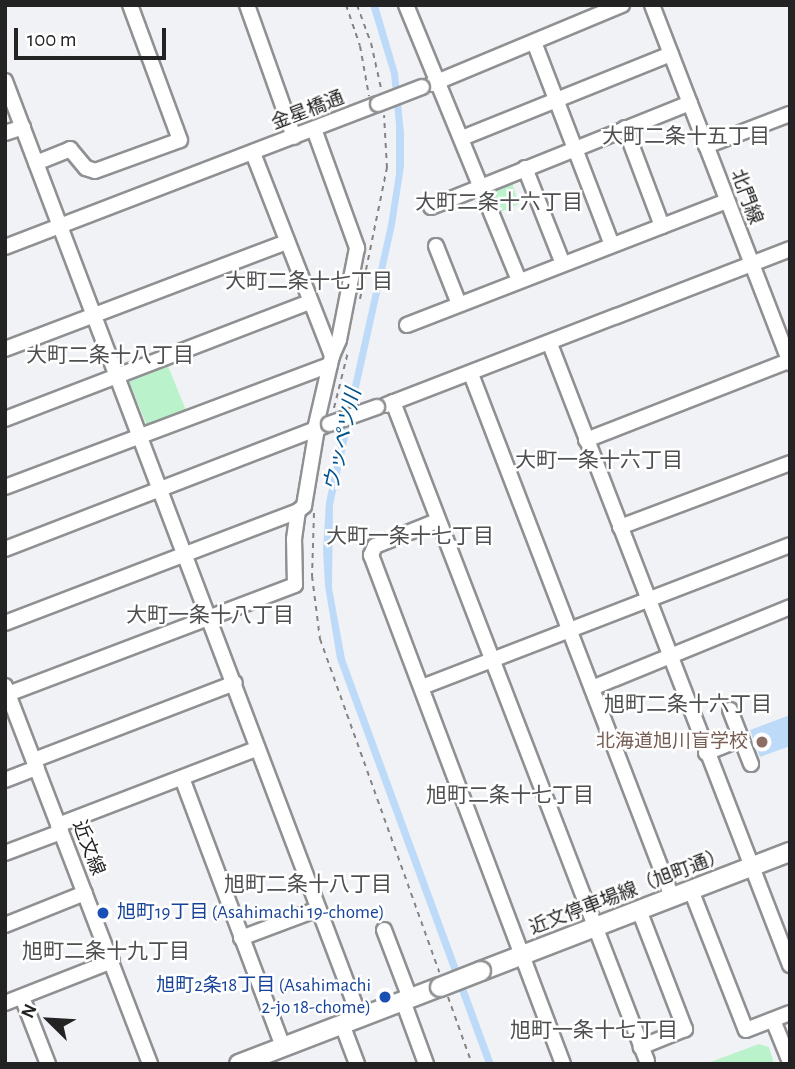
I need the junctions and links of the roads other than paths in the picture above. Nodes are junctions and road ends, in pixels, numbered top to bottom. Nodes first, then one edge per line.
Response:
1 (130, 5) edge
2 (247, 5) edge
3 (406, 5) edge
4 (622, 5) edge
5 (652, 5) edge
6 (534, 42) junction
7 (671, 54) junction
8 (5, 81) edge
9 (438, 81) junction
10 (556, 100) junction
11 (690, 103) junction
12 (790, 114) edge
13 (23, 127) junction
14 (625, 128) junction
15 (314, 129) junction
16 (5, 133) edge
17 (294, 137) junction
18 (462, 138) junction
19 (706, 146) junction
20 (575, 148) junction
21 (253, 153) junction
22 (36, 163) junction
23 (524, 168) junction
24 (481, 185) junction
25 (727, 201) junction
26 (431, 207) dead end
27 (60, 226) junction
28 (662, 226) junction
29 (287, 242) junction
30 (612, 245) junction
31 (436, 246) dead end
32 (5, 247) edge
33 (790, 249) edge
34 (563, 264) junction
35 (752, 265) junction
36 (519, 281) junction
37 (310, 302) junction
38 (459, 304) junction
39 (94, 316) junction
40 (407, 325) dead end
41 (550, 344) junction
42 (5, 349) edge
43 (331, 360) junction
44 (789, 362) edge
45 (471, 374) junction
46 (118, 377) junction
47 (393, 402) junction
48 (5, 419) edge
49 (320, 427) junction
50 (140, 436) junction
51 (586, 440) junction
52 (790, 463) edge
53 (5, 487) edge
54 (161, 490) junction
55 (298, 511) junction
56 (437, 521) junction
57 (620, 527) junction
58 (790, 545) edge
59 (5, 549) edge
60 (186, 555) junction
61 (648, 600) junction
62 (790, 607) edge
63 (210, 619) junction
64 (5, 623) edge
65 (569, 630) junction
66 (669, 656) junction
67 (492, 660) junction
68 (235, 683) junction
69 (422, 687) junction
70 (592, 688) junction
71 (7, 690) edge
72 (730, 710) dead end
73 (10, 712) edge
74 (741, 740) junction
75 (256, 750) junction
76 (706, 753) junction
77 (35, 764) junction
78 (751, 764) dead end
79 (182, 778) junction
80 (5, 780) edge
81 (60, 828) junction
82 (790, 852) edge
83 (5, 853) edge
84 (750, 867) junction
85 (691, 890) junction
86 (85, 894) junction
87 (672, 897) junction
88 (318, 909) junction
89 (639, 910) junction
90 (5, 925) edge
91 (594, 928) junction
92 (384, 930) dead end
93 (241, 938) junction
94 (523, 955) junction
95 (112, 961) junction
96 (790, 965) edge
97 (22, 997) junction
98 (406, 1000) junction
99 (5, 1003) edge
100 (790, 1013) edge
101 (360, 1018) junction
102 (773, 1020) junction
103 (342, 1024) junction
104 (641, 1047) junction
105 (278, 1054) edge
106 (646, 1061) dead end
107 (790, 1062) edge
108 (48, 1064) edge
109 (150, 1064) edge
110 (239, 1064) edge
111 (357, 1064) edge
112 (426, 1064) edge
113 (563, 1064) edge

1 - 22 street
2 - 17 street
3 - 9 street
4 - 6 street, 金星橋通
5 - 7 street, 北門線
6 - 9 street, 金星橋通
6 - 10 street
7 - 10 street
7 - 11 street, 北門線
8 - 13 street
9 - 15 street, 金星橋通, bridge
9 - 18 street
10 - 18 street
10 - 20 street
11 - 14 street
11 - 19 street, 北門線
12 - 19 street
13 - 16 street
13 - 22 street
14 - 20 street
14 - 28 street
15 - 17 street, 金星橋通
15 - 43 street
17 - 21 street, 金星橋通
18 - 24 street
19 - 25 street, 北門線
20 - 23 street
20 - 30 street
21 - 27 street, 金星橋通
21 - 29 street
22 - 27 street
23 - 24 street
23 - 34 street
24 - 26 street
24 - 36 street
25 - 28 street
25 - 35 street, 北門線
27 - 32 street, 金星橋通
27 - 39 street
28 - 30 street
29 - 37 street
29 - 39 street
30 - 34 street
31 - 38 street
33 - 35 street
34 - 36 street
35 - 41 street
35 - 44 street, 北門線
36 - 38 street
37 - 43 street
37 - 46 street
38 - 40 street
39 - 42 street
39 - 46 street
41 - 45 street
41 - 51 street
43 - 49 street
43 - 50 street
44 - 51 street
45 - 47 street
45 - 65 street
46 - 48 street
46 - 50 street
47 - 49 street, bridge
47 - 56 street
49 - 54 street
49 - 55 street
50 - 53 street
50 - 54 street
51 - 57 street
52 - 57 street
54 - 59 street
54 - 60 street
55 - 60 street
55 - 63 street
56 - 67 street
56 - 69 street
57 - 61 street
58 - 61 street
60 - 63 street
60 - 64 street
61 - 65 street
61 - 66 street
62 - 66 street
63 - 68 street
63 - 71 street
65 - 67 street
65 - 70 street
66 - 70 street
66 - 76 street
67 - 69 street
67 - 91 street
68 - 75 street
68 - 77 street
69 - 94 street
70 - 87 street
71 - 73 street, 近文線
72 - 74 street
73 - 77 street, 近文線
74 - 76 street
74 - 78 street
75 - 79 street
75 - 88 street
76 - 84 street
77 - 80 street
77 - 81 street, 近文線
79 - 81 street
79 - 93 street
81 - 83 street
81 - 86 street, 近文線
82 - 84 main road, 近文停車場線（旭町通）
84 - 85 main road, 近文停車場線（旭町通）
84 - 96 street
85 - 87 main road, 近文停車場線（旭町通）
85 - 102 street
86 - 90 street
86 - 95 street, 近文線
87 - 89 main road, 近文停車場線（旭町通）
88 - 93 street
88 - 101 street
89 - 91 main road, 近文停車場線（旭町通）
89 - 104 street
91 - 94 main road, 近文停車場線（旭町通）
91 - 104 street
92 - 98 street
93 - 105 street
94 - 98 main road, 近文停車場線（旭町通）, bridge
94 - 113 street
95 - 97 street
95 - 109 street, 近文線
97 - 99 street
97 - 108 street
98 - 101 main road
98 - 112 street
100 - 102 street
101 - 103 main road
102 - 107 street
103 - 105 main road
103 - 111 street
104 - 106 street
105 - 110 main road

